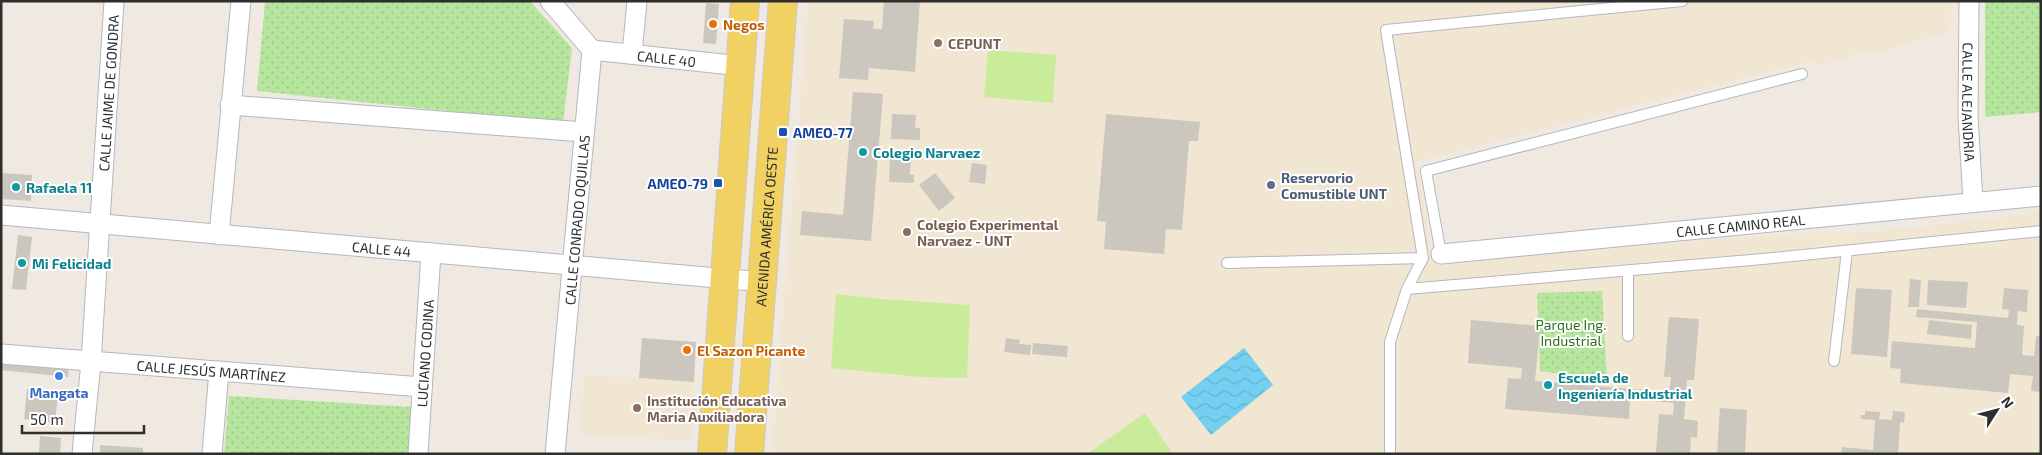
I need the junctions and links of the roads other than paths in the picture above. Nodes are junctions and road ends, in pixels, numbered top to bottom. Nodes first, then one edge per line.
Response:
1 (114, 1) edge
2 (241, 1) edge
3 (550, 1) edge
4 (637, 1) edge
5 (745, 1) edge
6 (783, 1) edge
7 (1682, 1) edge
8 (1969, 1) edge
9 (592, 50) junction
10 (632, 54) junction
11 (741, 66) junction
12 (1802, 74) dead end
13 (230, 105) junction
14 (584, 132) junction
15 (2041, 196) edge
16 (1973, 202) junction
17 (1, 215) edge
18 (99, 224) junction
19 (2041, 231) edge
20 (219, 235) junction
21 (1846, 251) junction
22 (431, 253) junction
23 (1432, 256) junction
24 (1227, 263) dead end
25 (572, 266) junction
26 (1628, 272) junction
27 (726, 280) junction
28 (763, 282) junction
29 (1406, 289) junction
30 (1628, 336) dead end
31 (1, 354) edge
32 (1834, 361) dead end
33 (91, 362) junction
34 (218, 371) junction
35 (422, 387) junction
36 (82, 454) edge
37 (212, 454) edge
38 (418, 454) edge
39 (556, 454) edge
40 (712, 454) edge
41 (749, 454) edge
42 (1390, 454) edge

1 - 18 street, CALLE JAIME DE GONDRA
2 - 13 street
3 - 9 street
4 - 10 street
5 - 11 main road
6 - 28 main road, AVENIDA AMÉRICA OESTE
7 - 23 lane
8 - 16 street, CALLE ALEJANDRIA
9 - 10 street, CALLE 40
9 - 14 street, CALLE CONRADO OQUILLAS
10 - 11 street, CALLE 40
11 - 27 main road
12 - 23 lane
13 - 14 street
13 - 20 street
14 - 25 street, CALLE CONRADO OQUILLAS
15 - 16 street, CALLE CAMINO REAL
16 - 23 street, CALLE CAMINO REAL
17 - 18 street, CALLE 44
18 - 20 street, CALLE 44
18 - 33 street, CALLE JAIME DE GONDRA
19 - 21 lane
20 - 22 street, CALLE 44
21 - 26 lane
21 - 32 lane
22 - 25 street, CALLE 44
22 - 35 street, LUCIANO CODINA
23 - 24 lane
23 - 29 lane
25 - 27 street, CALLE 44
25 - 39 street, CALLE CONRADO OQUILLAS
26 - 29 lane
26 - 30 lane
27 - 28 street, CALLE 44
27 - 40 main road
28 - 41 main road, AVENIDA AMÉRICA OESTE
29 - 42 lane
31 - 33 street, CALLE JESÚS MARTÍNEZ
33 - 34 street, CALLE JESÚS MARTÍNEZ
33 - 36 street, CALLE JAIME DE GONDRA
34 - 35 street, CALLE JESÚS MARTÍNEZ
34 - 37 street
35 - 38 street, LUCIANO CODINA

